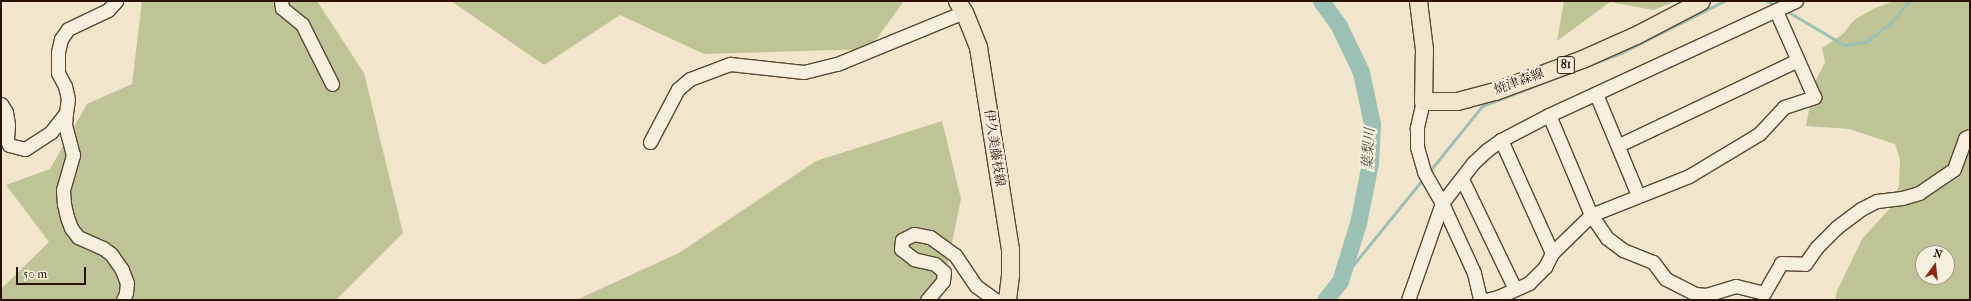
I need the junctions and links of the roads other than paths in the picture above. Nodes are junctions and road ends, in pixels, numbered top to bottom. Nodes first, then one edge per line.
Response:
1 (116, 1) edge
2 (281, 1) edge
3 (1418, 1) edge
4 (1701, 1) edge
5 (1791, 2) edge
6 (960, 6) edge
7 (1776, 10) junction
8 (1796, 61) junction
9 (332, 84) dead end
10 (1596, 94) junction
11 (1423, 102) junction
12 (1, 104) edge
13 (66, 113) junction
14 (1549, 115) junction
15 (1970, 136) edge
16 (1501, 140) junction
17 (650, 142) dead end
18 (1619, 146) junction
19 (1462, 179) junction
20 (1638, 195) junction
21 (1442, 203) junction
22 (1591, 215) junction
23 (1552, 253) junction
24 (1515, 289) junction
25 (1756, 296) edge
26 (123, 300) edge
27 (927, 300) edge
28 (995, 300) edge
29 (1006, 300) edge
30 (1408, 300) edge
31 (1480, 300) edge
32 (1486, 300) edge

1 - 13 street
2 - 9 street
3 - 11 main road
4 - 11 main road, 焼津森線 / 81
5 - 7 street
6 - 17 street
6 - 29 main road, 伊久美藤枝線
7 - 8 street
7 - 10 street
8 - 18 street
8 - 20 street
10 - 14 street
10 - 18 street
11 - 21 street
12 - 13 street
13 - 26 street
14 - 16 street
14 - 22 street
15 - 25 street
16 - 19 street
16 - 23 street
18 - 20 street
19 - 21 street
19 - 24 street
20 - 22 street
21 - 30 street
21 - 31 street
22 - 23 street
22 - 25 street
23 - 24 street
24 - 32 street
27 - 28 street

